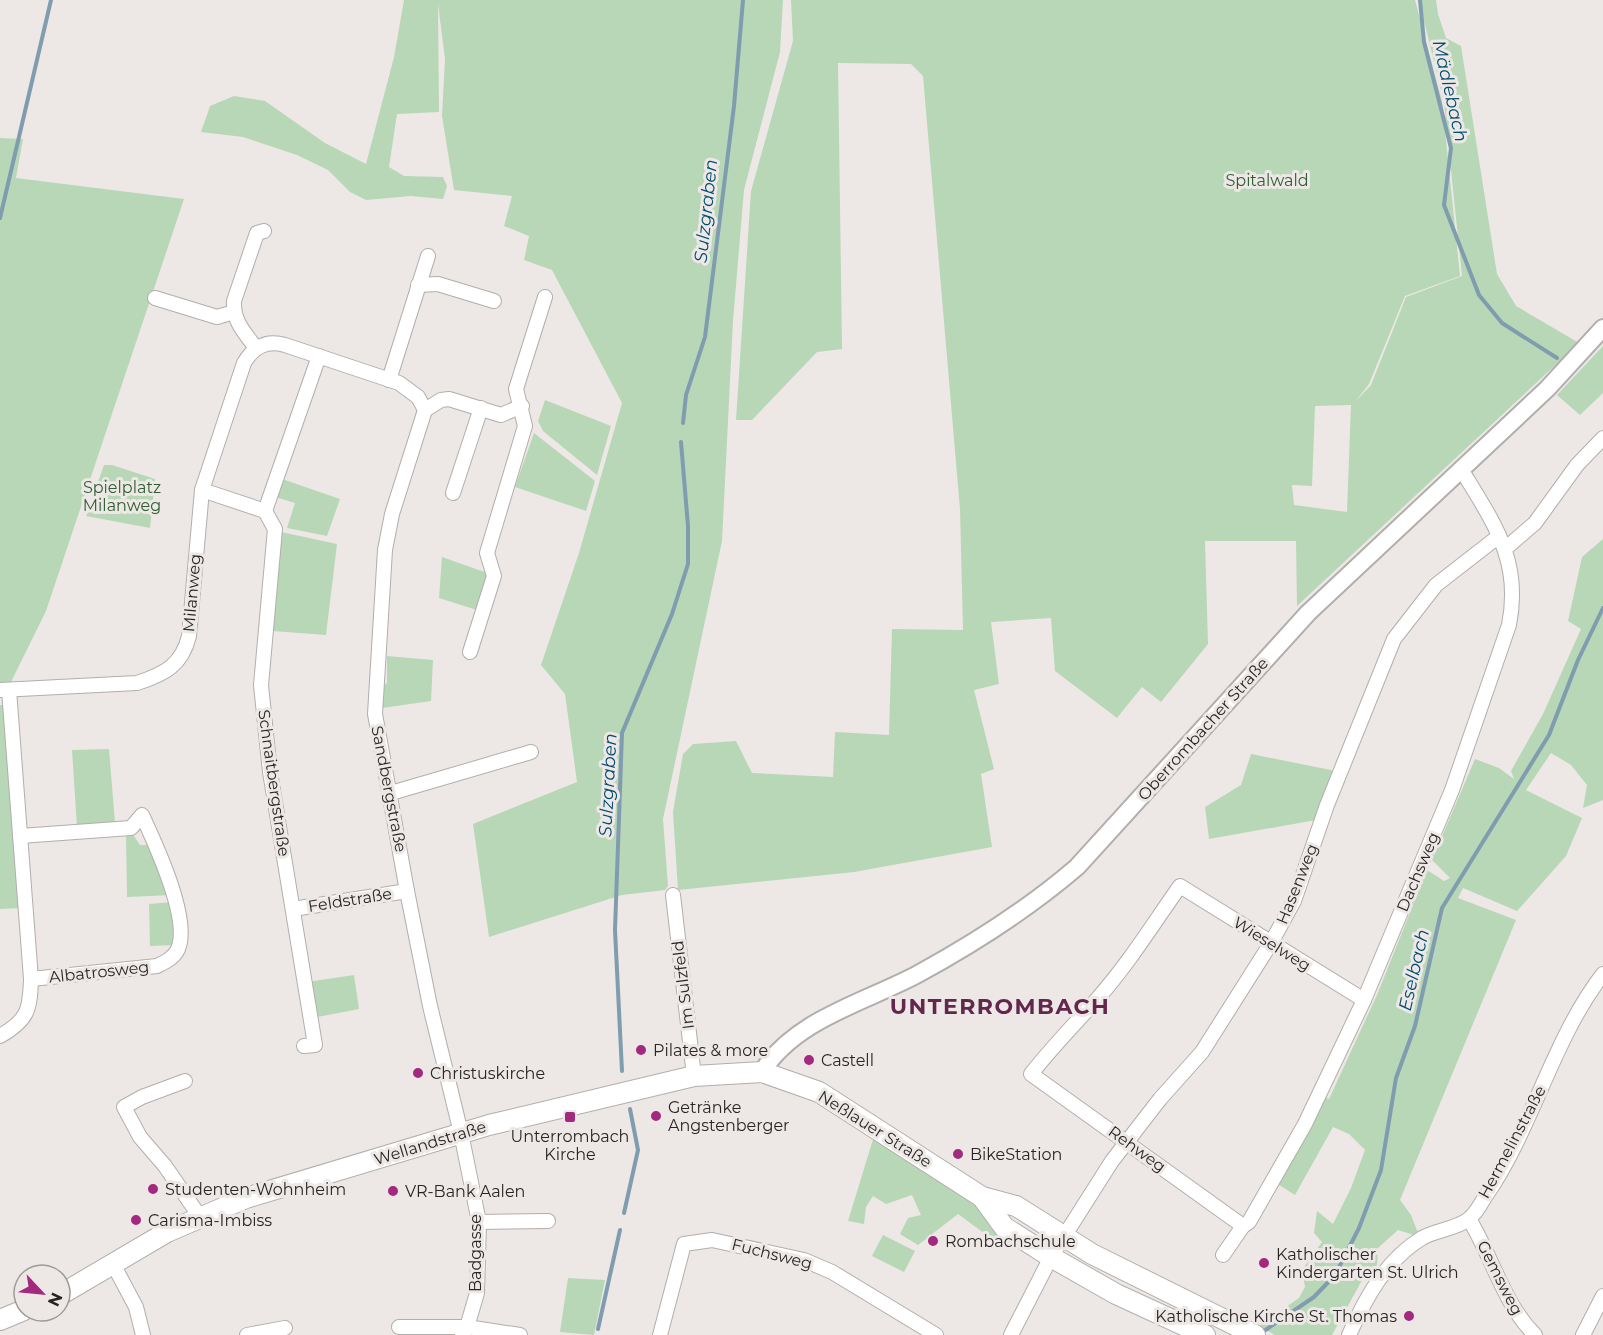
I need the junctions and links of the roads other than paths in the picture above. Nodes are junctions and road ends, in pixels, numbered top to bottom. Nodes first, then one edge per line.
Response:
1 (264, 231) dead end
2 (428, 256) dead end
3 (418, 285) junction
4 (545, 297) dead end
5 (155, 298) dead end
6 (494, 301) dead end
7 (234, 312) junction
8 (1603, 328) edge
9 (256, 348) junction
10 (319, 356) junction
11 (389, 380) junction
12 (522, 406) junction
13 (481, 408) junction
14 (425, 410) junction
15 (1603, 438) edge
16 (1461, 469) junction
17 (202, 490) junction
18 (453, 493) dead end
19 (265, 511) junction
20 (1502, 542) junction
21 (470, 652) dead end
22 (5, 690) edge
23 (531, 752) dead end
24 (391, 793) junction
25 (20, 836) junction
26 (406, 891) junction
27 (673, 895) dead end
28 (292, 909) junction
29 (1271, 943) junction
30 (1603, 974) edge
31 (31, 979) junction
32 (1364, 1000) junction
33 (0, 1036) edge
34 (304, 1046) dead end
35 (762, 1072) junction
36 (1031, 1074) joint
37 (694, 1076) junction
38 (185, 1081) dead end
39 (461, 1133) junction
40 (1126, 1142) junction
41 (982, 1197) junction
42 (200, 1216) junction
43 (1468, 1219) junction
44 (548, 1221) dead end
45 (478, 1222) junction
46 (1243, 1226) junction
47 (1064, 1236) junction
48 (1223, 1255) dead end
49 (1051, 1257) junction
50 (113, 1264) junction
51 (72, 1288) edge
52 (1603, 1296) edge
53 (399, 1327) dead end
54 (285, 1328) dead end
55 (464, 1331) edge
56 (143, 1335) edge
57 (247, 1335) edge
58 (520, 1335) edge
59 (660, 1335) edge
60 (936, 1335) edge
61 (1011, 1335) edge
62 (1205, 1335) edge
63 (1256, 1335) edge
64 (1349, 1335) edge
65 (1535, 1335) edge
66 (1583, 1335) edge

1 - 7 street
2 - 3 street
3 - 6 street
3 - 11 street
4 - 12 street
5 - 7 street
7 - 9 street
8 - 16 street, Oberrombacher Straße
9 - 10 street
9 - 17 street, Milanweg
10 - 11 street
10 - 19 street
11 - 14 street
12 - 13 street
12 - 21 street
13 - 14 street
13 - 18 street
14 - 24 street, Sandbergstraße
15 - 20 street, Hasenweg
16 - 20 street, Dachsweg
16 - 35 street, Oberrombacher Straße
17 - 19 street
17 - 22 street, Milanweg
19 - 28 street, Schnaitbergstraße
20 - 29 street, Hasenweg
20 - 32 street, Dachsweg
22 - 25 street, Albatrosweg
23 - 24 street
24 - 26 street, Sandbergstraße
25 - 31 street, Albatrosweg
25 - 31 street, Albatrosweg
26 - 28 street, Feldstraße
26 - 39 street, Sandbergstraße
27 - 37 street, Im Sulzfeld
28 - 34 street, Schnaitbergstraße
29 - 32 street, Wieselweg
29 - 36 street, Wieselweg
29 - 40 street, Hasenweg
30 - 43 street, Hermelinstraße
31 - 33 street, Albatrosweg
32 - 46 street, Dachsweg
35 - 37 main road, Wellandstraße
35 - 41 main road, Neßlauer Straße
36 - 40 street, Rehweg
37 - 39 main road, Wellandstraße
38 - 42 street
39 - 42 main road, Wellandstraße
39 - 45 street, Badgasse
40 - 46 street, Rehweg
40 - 47 street, Hasenweg
41 - 47 main road, Neßlauer Straße
41 - 49 main road, Neßlauer Straße
42 - 50 main road, Wellandstraße
43 - 64 street
43 - 65 street, Gemsweg
44 - 45 street
45 - 55 street, Badgasse
46 - 48 street, Dachsweg
47 - 49 street, Hasenweg
47 - 63 main road, Neßlauer Straße
49 - 61 street
49 - 62 main road, Neßlauer Straße
50 - 51 main road, Wellandstraße
50 - 56 street
52 - 66 street
53 - 55 street
54 - 57 street
55 - 58 street
59 - 60 street, Fuchsweg

